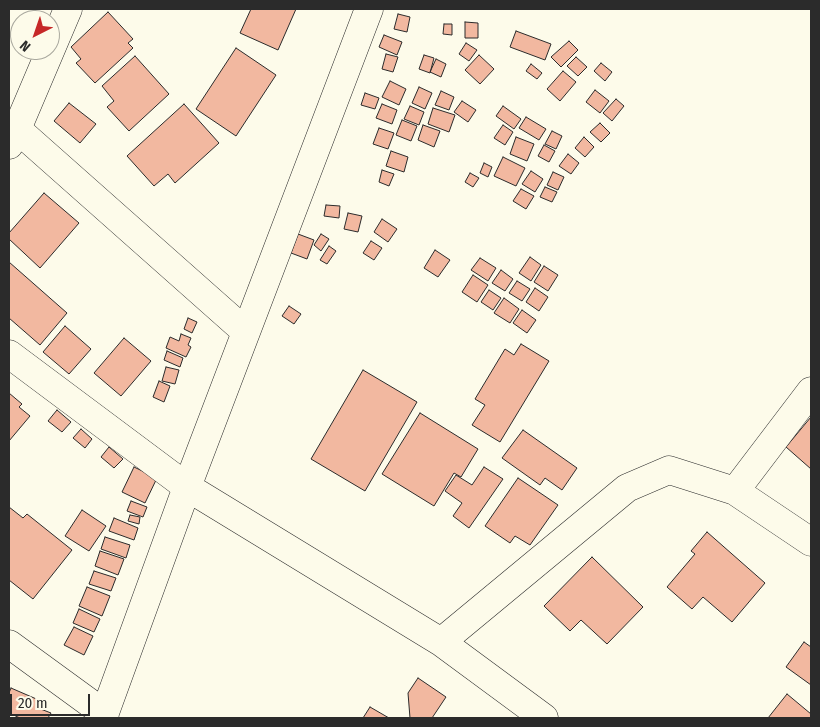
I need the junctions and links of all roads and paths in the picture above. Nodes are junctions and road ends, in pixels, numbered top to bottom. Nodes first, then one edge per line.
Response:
1 (68, 9) edge
2 (369, 9) edge
3 (13, 137) edge
4 (246, 332) junction
5 (9, 354) edge
6 (811, 391) edge
7 (187, 487) junction
8 (735, 491) junction
9 (811, 542) edge
10 (441, 642) junction
11 (9, 644) edge
12 (104, 716) edge
13 (544, 718) edge

1 - 3 street
2 - 4 street
3 - 4 street
4 - 7 street
5 - 7 street
6 - 8 street
7 - 10 street
7 - 12 street
8 - 9 street
8 - 10 street
10 - 13 street
11 - 12 street

